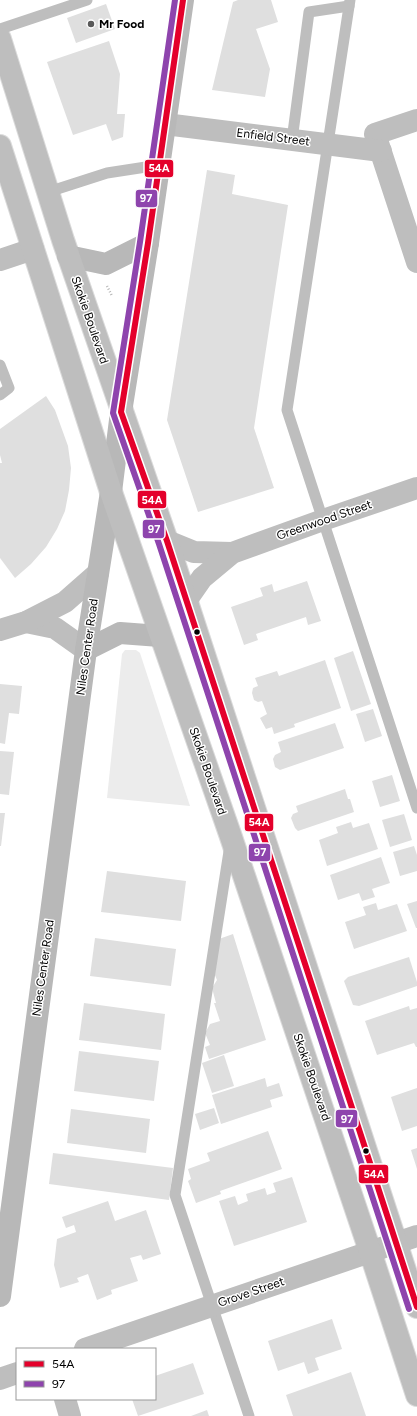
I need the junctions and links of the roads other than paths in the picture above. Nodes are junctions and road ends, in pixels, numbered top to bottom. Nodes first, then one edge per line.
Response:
1 (87, 0) edge
2 (183, 0) edge
3 (350, 3) edge
4 (0, 29) edge
5 (0, 39) edge
6 (417, 120) edge
7 (165, 124) junction
8 (292, 140) junction
9 (378, 142) junction
10 (328, 144) junction
11 (0, 146) edge
12 (159, 165) junction
13 (48, 192) junction
14 (148, 243) junction
15 (33, 249) junction
16 (68, 256) junction
17 (0, 260) edge
18 (417, 262) edge
19 (0, 365) edge
20 (0, 396) edge
21 (122, 412) junction
22 (417, 488) edge
23 (111, 492) junction
24 (322, 520) junction
25 (167, 541) junction
26 (232, 553) junction
27 (98, 573) junction
28 (186, 601) junction
29 (26, 622) junction
30 (0, 630) edge
31 (160, 636) junction
32 (86, 650) junction
33 (417, 808) edge
34 (231, 837) junction
35 (417, 1236) edge
36 (396, 1243) junction
37 (370, 1251) junction
38 (0, 1296) edge
39 (212, 1306) junction
40 (417, 1307) edge
41 (88, 1348) edge
42 (16, 1373) edge
43 (0, 1379) edge
44 (417, 1395) edge
45 (65, 1400) edge
46 (70, 1416) edge
47 (249, 1416) edge

1 - 4 lane
2 - 7 main road, Niles Center Road
3 - 8 lane
3 - 10 lane
5 - 13 main road, Skokie Boulevard
6 - 9 main road, Enfield Street
7 - 8 main road, Enfield Street
7 - 12 main road, Niles Center Road
8 - 10 main road, Enfield Street
9 - 10 main road, Enfield Street
9 - 18 main road
10 - 24 lane
11 - 15 main road, Skokie Boulevard
12 - 13 lane
12 - 14 main road, Niles Center Road
13 - 16 main road, Skokie Boulevard
14 - 16 main road
14 - 21 main road, Niles Center Road
15 - 17 main road
15 - 23 main road, Skokie Boulevard
16 - 21 main road, Skokie Boulevard
19 - 20 lane
21 - 23 main road, Niles Center Road
21 - 25 main road, Skokie Boulevard
22 - 24 main road, Greenwood Street
23 - 27 main road, Niles Center Road
23 - 31 main road, Skokie Boulevard
24 - 26 main road, Greenwood Street
24 - 33 lane
25 - 26 main road, Greenwood Street
25 - 28 main road, Skokie Boulevard
26 - 28 main road, Greenwood Street
27 - 29 main road
27 - 32 main road, Niles Center Road
28 - 36 main road, Skokie Boulevard
29 - 30 main road
29 - 32 main road
31 - 32 main road
31 - 34 main road, Skokie Boulevard
32 - 38 main road, Niles Center Road
34 - 37 main road, Skokie Boulevard
34 - 39 lane
35 - 36 main road, Grove Street
36 - 37 main road, Grove Street
36 - 40 main road, Skokie Boulevard
37 - 39 main road, Grove Street
37 - 44 main road, Skokie Boulevard
39 - 41 main road, Grove Street
39 - 47 lane
42 - 43 main road
45 - 46 main road

